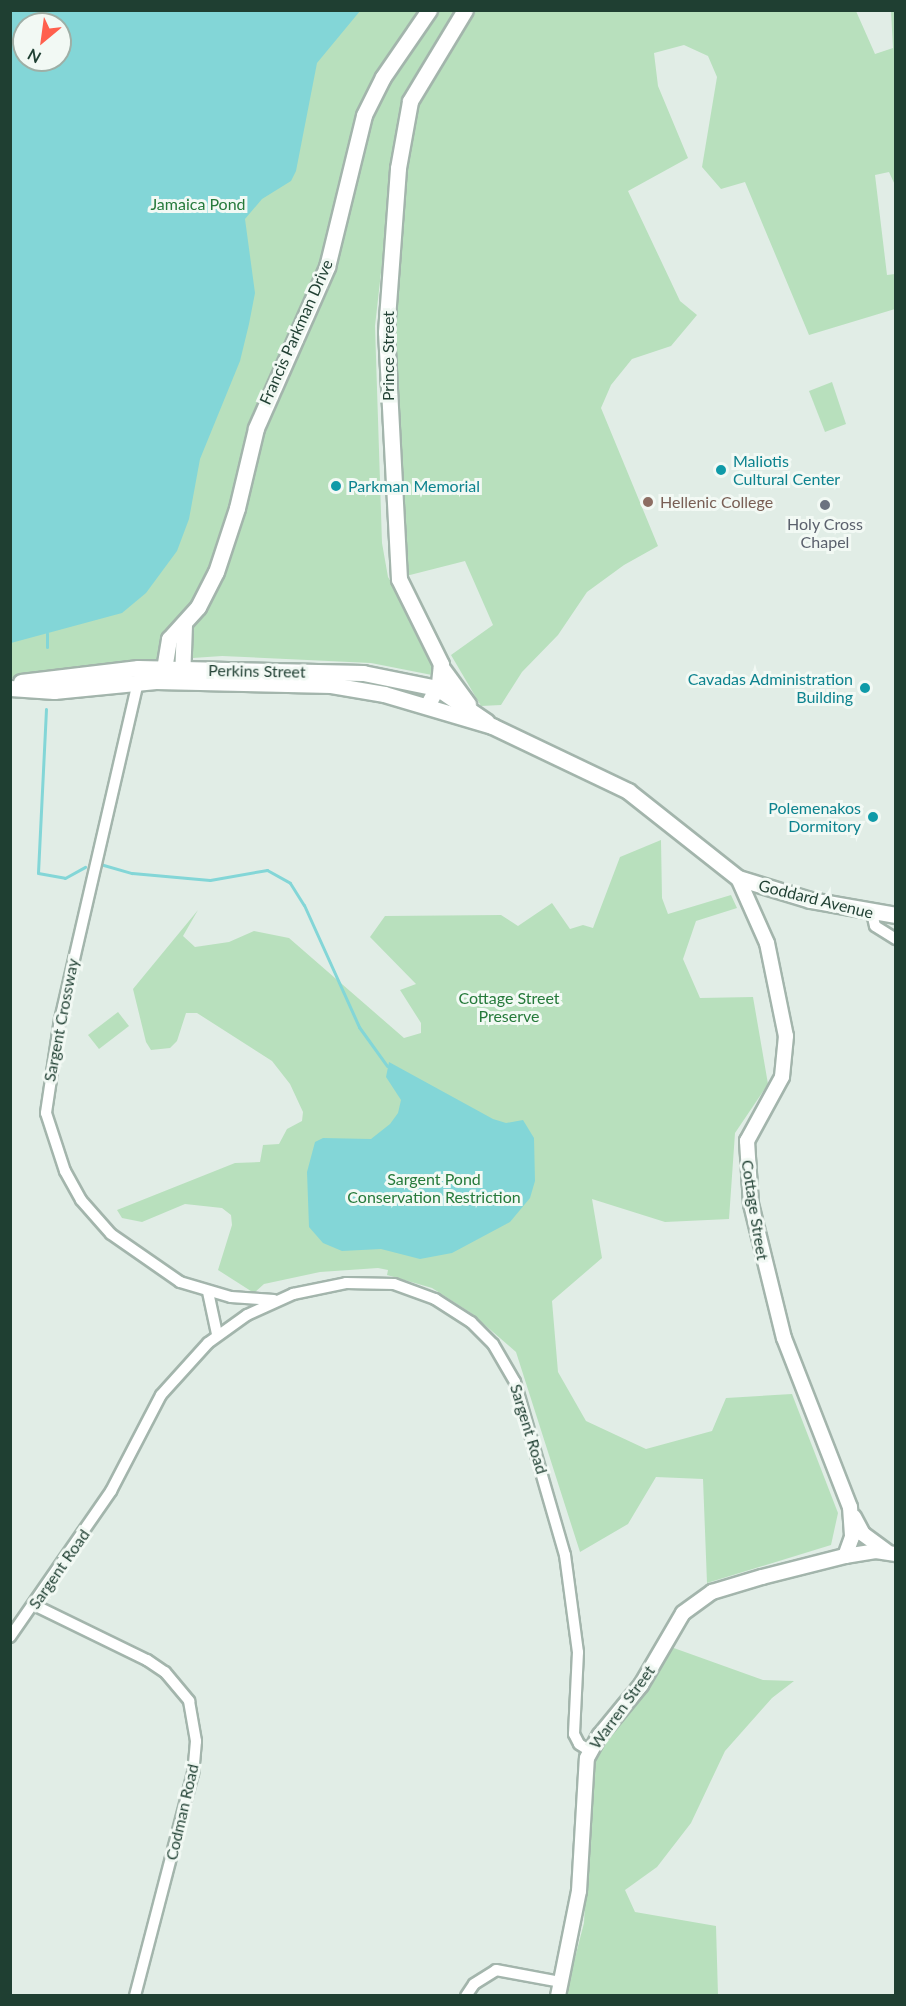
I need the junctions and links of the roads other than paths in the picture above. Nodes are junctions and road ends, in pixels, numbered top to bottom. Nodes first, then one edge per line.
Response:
1 (429, 10) edge
2 (465, 10) edge
3 (184, 625) junction
4 (441, 667) junction
5 (162, 675) junction
6 (182, 675) junction
7 (138, 681) junction
8 (10, 687) edge
9 (437, 688) junction
10 (427, 706) junction
11 (470, 707) junction
12 (492, 726) junction
13 (562, 760) joint
14 (738, 878) junction
15 (872, 913) junction
16 (896, 915) edge
17 (896, 939) edge
18 (208, 1292) junction
19 (275, 1300) junction
20 (217, 1334) junction
21 (850, 1507) junction
22 (891, 1553) edge
23 (845, 1556) junction
24 (34, 1605) junction
25 (10, 1637) edge
26 (590, 1751) junction
27 (559, 1988) edge
28 (135, 1995) edge
29 (466, 1995) edge

1 - 3 main road, Francis Parkman Drive
2 - 4 main road, Prince Street
3 - 5 main road, Francis Parkman Drive
3 - 6 main road, Francis Parkman Drive
4 - 9 main road
4 - 11 main road, Prince Street
5 - 6 main road, Perkins Street
5 - 7 main road, Perkins Street
5 - 8 main road, Perkins Street
6 - 9 main road, Perkins Street
6 - 10 main road, Perkins Street
7 - 8 main road, Perkins Street
7 - 18 street, Sargent Crossway
9 - 10 main road
9 - 11 main road, Perkins Street
10 - 12 main road, Perkins Street
11 - 12 main road, Perkins Street
12 - 13 main road, Perkins Street
13 - 14 main road, Cottage Street
14 - 15 main road, Goddard Avenue
14 - 21 street, Cottage Street
15 - 16 main road, Goddard Avenue
15 - 17 street
18 - 19 street, Sargent Crossway
18 - 20 street
19 - 20 street, Sargent Road
19 - 26 street, Sargent Road
20 - 24 street, Sargent Road
21 - 22 street, Cottage Street
21 - 23 street, Cottage Street
22 - 23 street, Warren Street
23 - 26 street, Warren Street
24 - 25 street, Sargent Road
24 - 28 street, Codman Road
26 - 27 street, Warren Street
27 - 29 street

